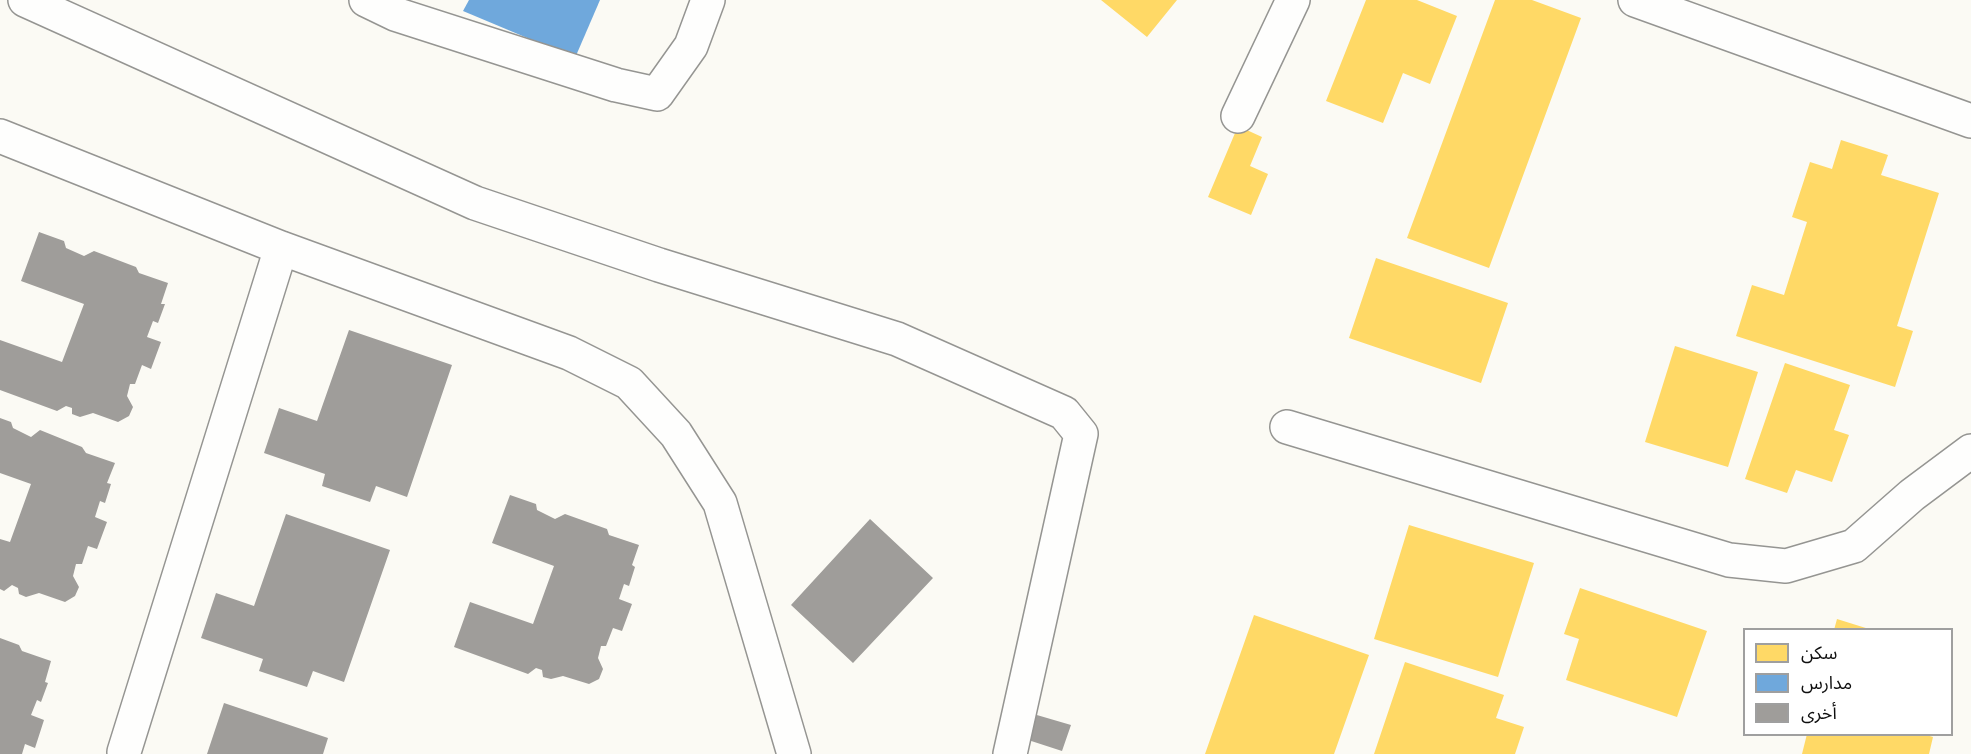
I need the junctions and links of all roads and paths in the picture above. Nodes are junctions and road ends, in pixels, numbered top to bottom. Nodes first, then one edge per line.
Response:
1 (25, 0) edge
2 (366, 0) edge
3 (708, 0) edge
4 (1293, 0) edge
5 (1635, 0) edge
6 (1238, 116) dead end
7 (1971, 121) edge
8 (0, 136) edge
9 (281, 248) junction
10 (1287, 427) dead end
11 (1971, 451) edge
12 (124, 752) dead end
13 (794, 754) edge
14 (1010, 754) edge

1 - 14 street
2 - 3 street
4 - 6 street
5 - 7 street
8 - 9 street
9 - 12 street
9 - 13 street
10 - 11 street

